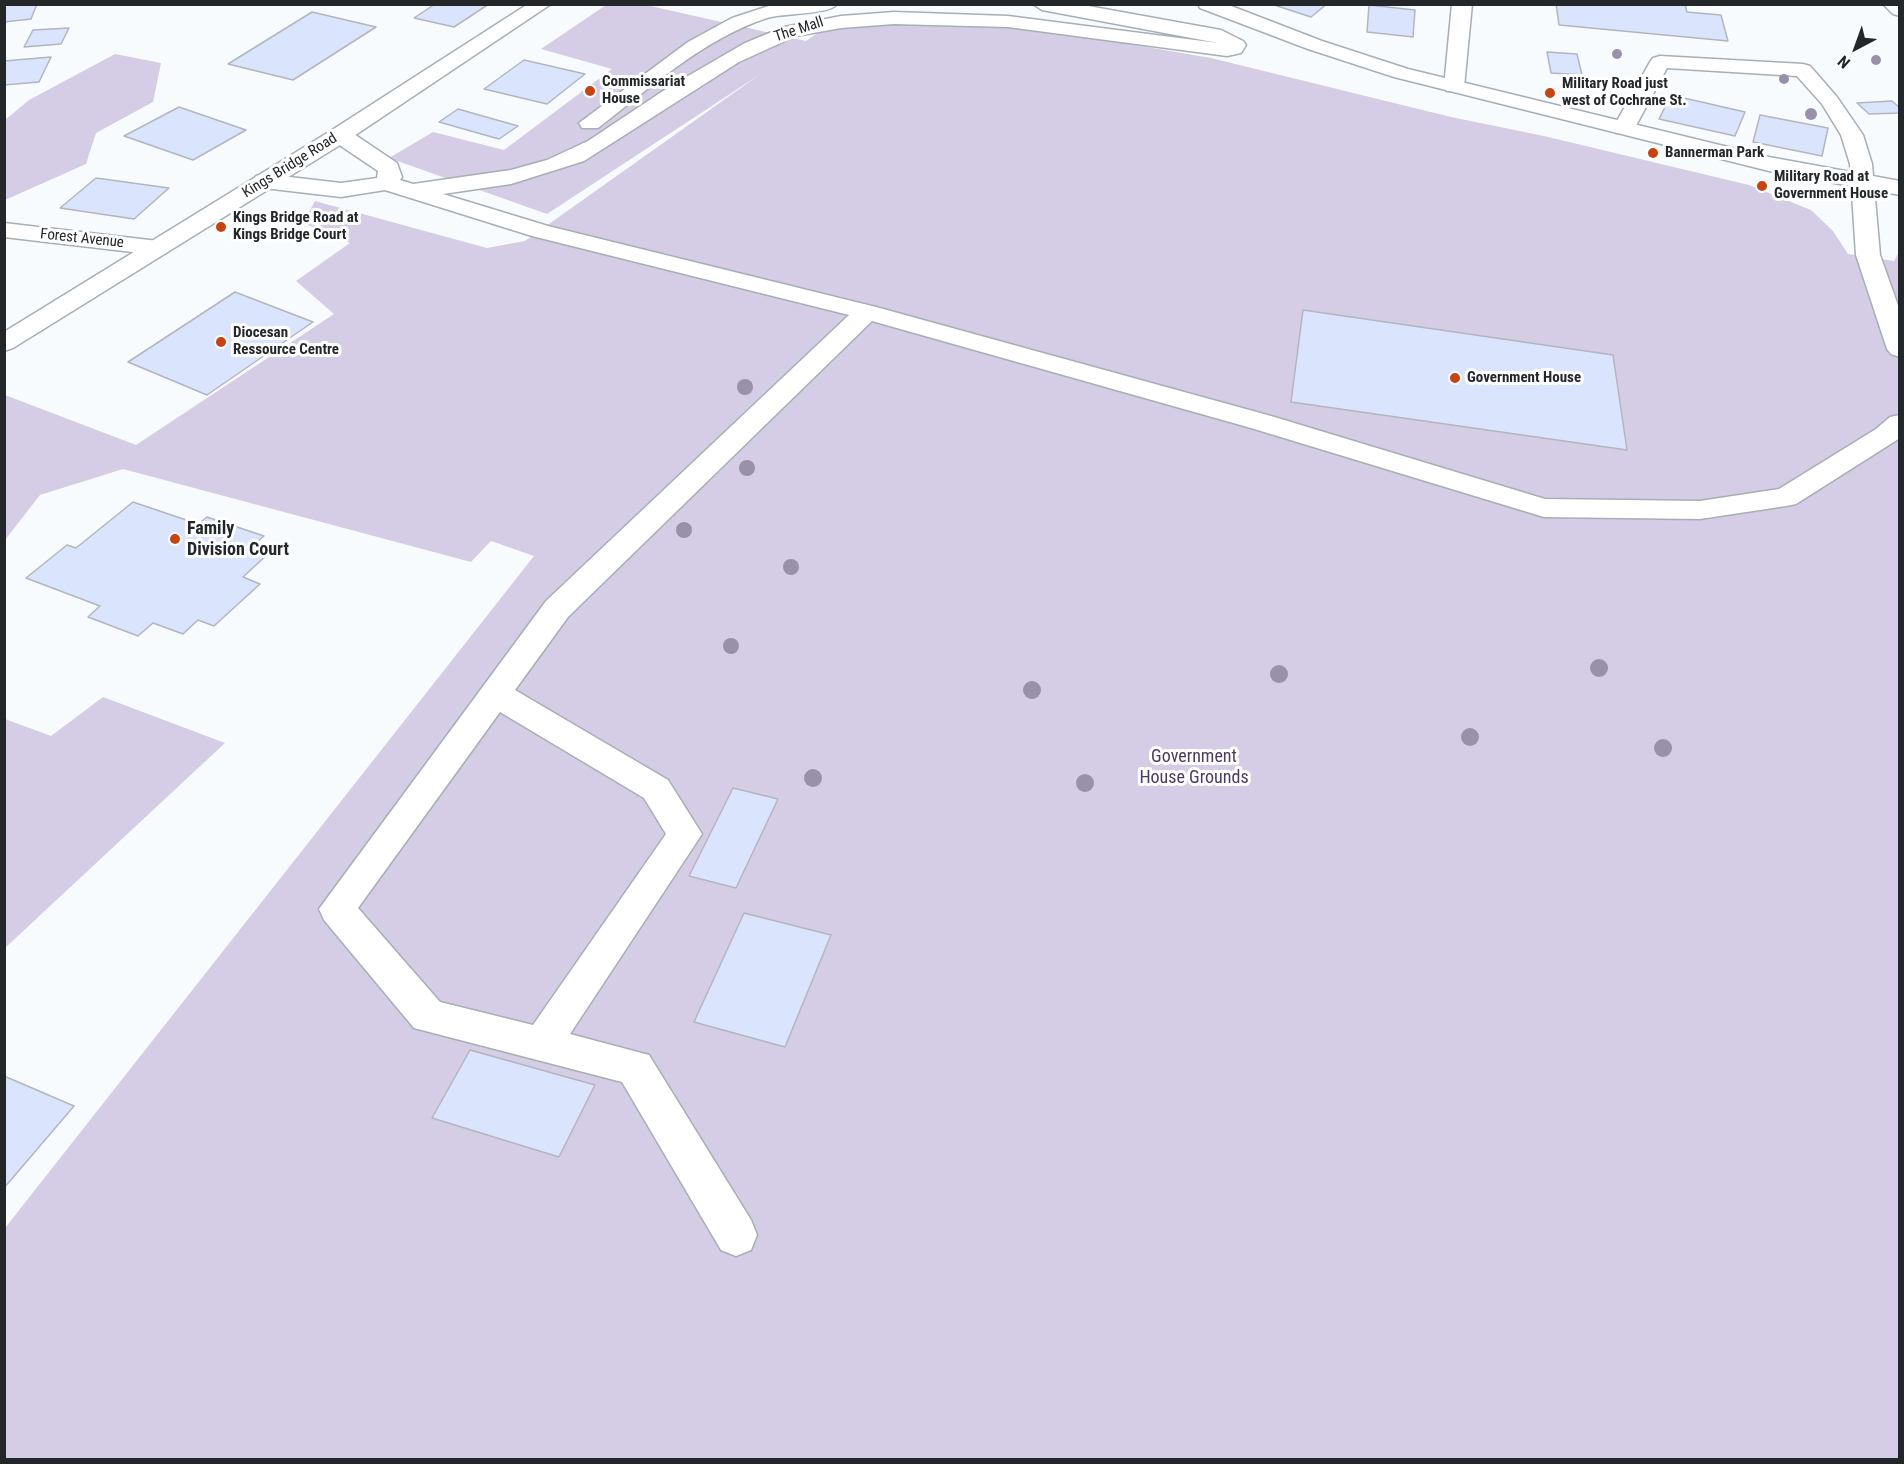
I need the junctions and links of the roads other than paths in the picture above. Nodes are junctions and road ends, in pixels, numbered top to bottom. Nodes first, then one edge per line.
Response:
1 (542, 4) edge
2 (828, 4) edge
3 (1042, 4) edge
4 (1207, 4) edge
5 (1462, 4) edge
6 (1892, 4) edge
7 (1899, 10) edge
8 (1454, 87) junction
9 (1624, 128) junction
10 (340, 135) junction
11 (516, 176) junction
12 (264, 181) junction
13 (385, 183) junction
14 (1863, 183) junction
15 (1899, 188) edge
16 (410, 190) junction
17 (4, 230) edge
18 (159, 248) junction
19 (867, 312) junction
20 (4, 343) edge
21 (1899, 349) edge
22 (1899, 423) edge
23 (494, 693) junction
24 (541, 1045) junction
25 (736, 1235) dead end

1 - 10 main road, Kings Bridge Road
2 - 11 main road
3 - 11 main road, The Mall
4 - 8 main road
5 - 8 main road
6 - 7 main road
8 - 9 main road
9 - 14 main road
9 - 14 main road
10 - 12 main road, Kings Bridge Road
10 - 13 main road
11 - 16 main road, The Mall
12 - 13 main road
12 - 18 main road, Kings Bridge Road
13 - 16 main road
14 - 15 main road
14 - 21 main road
16 - 19 main road
17 - 18 main road, Forest Avenue
18 - 20 main road, Kings Bridge Road
19 - 22 main road
19 - 23 main road
23 - 24 main road
23 - 24 main road
24 - 25 main road

